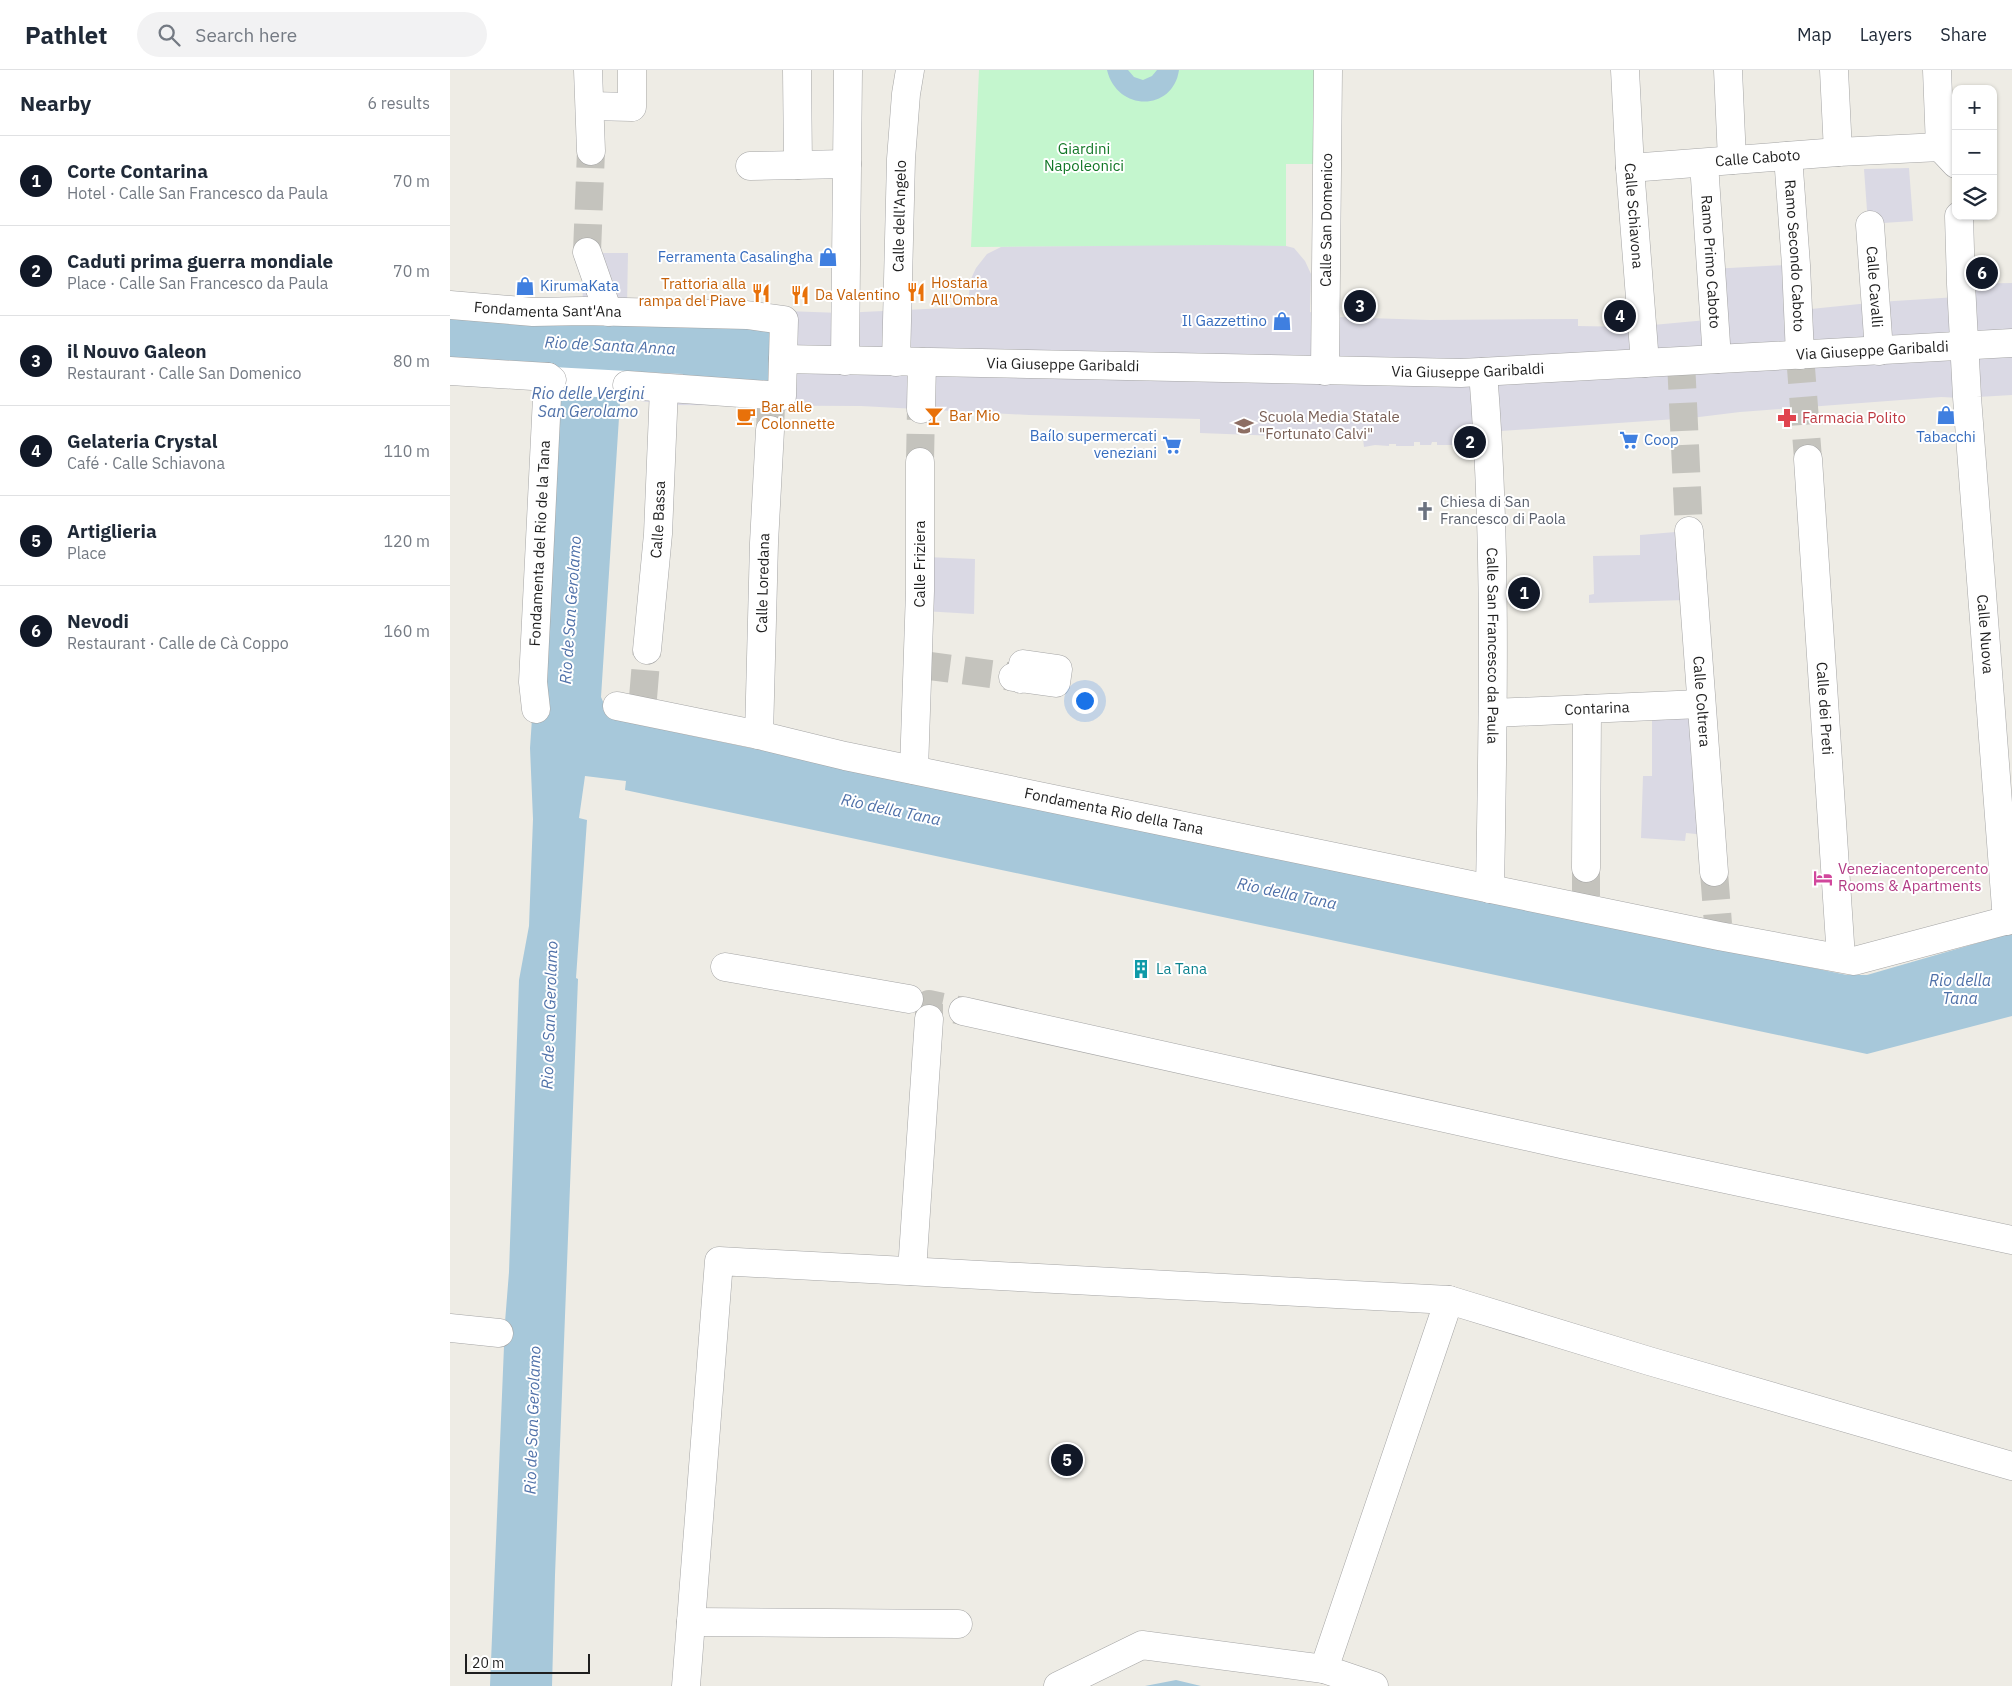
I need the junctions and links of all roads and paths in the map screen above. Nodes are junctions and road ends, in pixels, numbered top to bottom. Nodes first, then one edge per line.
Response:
1 (588, 70) edge
2 (632, 70) edge
3 (797, 70) edge
4 (848, 70) edge
5 (910, 70) edge
6 (1328, 70) edge
7 (1625, 70) edge
8 (1728, 70) edge
9 (1834, 70) edge
10 (1937, 70) edge
11 (590, 106) junction
12 (591, 150) tunnel mouth
13 (1838, 152) junction
14 (1788, 156) junction
15 (1948, 156) edge
16 (1732, 160) junction
17 (1704, 163) junction
18 (847, 164) junction
19 (798, 165) junction
20 (750, 166) dead end
21 (1630, 168) junction
22 (1959, 220) edge
23 (1870, 225) dead end
24 (587, 252) tunnel mouth
25 (450, 305) edge
26 (608, 312) junction
27 (2012, 343) edge
28 (1964, 346) junction
29 (1879, 351) junction
30 (1800, 355) junction
31 (783, 359) junction
32 (1717, 359) junction
33 (845, 360) junction
34 (909, 362) junction
35 (1644, 363) junction
36 (450, 371) edge
37 (1325, 371) junction
38 (1483, 372) junction
39 (626, 385) dead end
40 (664, 388) junction
41 (921, 409) tunnel mouth
42 (771, 410) junction
43 (1808, 458) tunnel mouth
44 (920, 462) tunnel mouth
45 (1689, 531) tunnel mouth
46 (647, 650) tunnel mouth
47 (1700, 704) junction
48 (634, 705) dead end
49 (536, 709) dead end
50 (1587, 709) junction
51 (1493, 713) junction
52 (759, 735) junction
53 (914, 770) junction
54 (1586, 868) tunnel mouth
55 (1714, 872) tunnel mouth
56 (1490, 889) junction
57 (2009, 920) edge
58 (1841, 958) junction
59 (725, 966) dead end
60 (909, 999) dead end
61 (963, 1011) tunnel mouth
62 (929, 1019) tunnel mouth
63 (2012, 1240) edge
64 (912, 1271) junction
65 (1449, 1300) junction
66 (450, 1328) edge
67 (499, 1333) dead end
68 (2012, 1466) edge
69 (691, 1622) junction
70 (958, 1624) dead end
71 (1324, 1669) junction
72 (686, 1686) edge
73 (1058, 1686) edge
74 (1374, 1686) edge

1 - 11 street
2 - 11 street
3 - 19 street
4 - 18 street
5 - 34 street, Calle dell'Angelo
6 - 37 street, Calle San Domenico
7 - 21 street, Calle Schiavona
8 - 16 street
9 - 13 street
10 - 15 street
11 - 12 street
13 - 14 street, Calle Caboto
13 - 15 street, Calle Caboto
14 - 16 street, Calle Caboto
14 - 30 street, Ramo Secondo Caboto
16 - 17 street, Calle Caboto
17 - 21 street, Calle Caboto
17 - 32 street, Ramo Primo Caboto
18 - 19 street
18 - 33 street
19 - 20 street
21 - 35 street, Calle Schiavona
22 - 28 street, Calle Nuova
23 - 29 street, Calle Cavalli
24 - 26 street
25 - 26 street, Fondamenta Sant'Ana
26 - 31 street, Fondamenta Sant'Ana
27 - 28 street, Via Giuseppe Garibaldi
28 - 29 street, Via Giuseppe Garibaldi
28 - 57 street, Calle Nuova
29 - 30 street, Via Giuseppe Garibaldi
30 - 32 street, Via Giuseppe Garibaldi
31 - 33 street, Via Giuseppe Garibaldi
31 - 42 street
32 - 35 street, Via Giuseppe Garibaldi
33 - 34 street, Via Giuseppe Garibaldi
34 - 37 street, Via Giuseppe Garibaldi
34 - 41 street
35 - 38 street, Via Giuseppe Garibaldi
36 - 49 street, Fondamenta del Rio de la Tana
37 - 38 street, Via Giuseppe Garibaldi
38 - 51 street, Calle San Francesco da Paula
39 - 40 street
40 - 42 street
40 - 46 street, Calle Bassa
42 - 52 street, Calle Loredana
43 - 58 street, Calle dei Preti
44 - 53 street, Calle Friziera
45 - 47 street, Calle Coltrera
47 - 50 street, Contarina
47 - 55 street, Calle Coltrera
48 - 52 street, Fondamenta Rio della Tana
50 - 51 street, Contarina
50 - 54 street
51 - 56 street, Calle San Francesco da Paula
52 - 53 street, Fondamenta Rio della Tana
53 - 56 street, Fondamenta Rio della Tana
56 - 58 street, Fondamenta Rio della Tana
57 - 58 street, Fondamenta Rio della Tana
59 - 60 street
61 - 63 street
62 - 64 street
64 - 65 street
64 - 69 street
65 - 68 street
65 - 71 street
66 - 67 street
69 - 70 street
69 - 72 street
71 - 73 street
71 - 74 street

